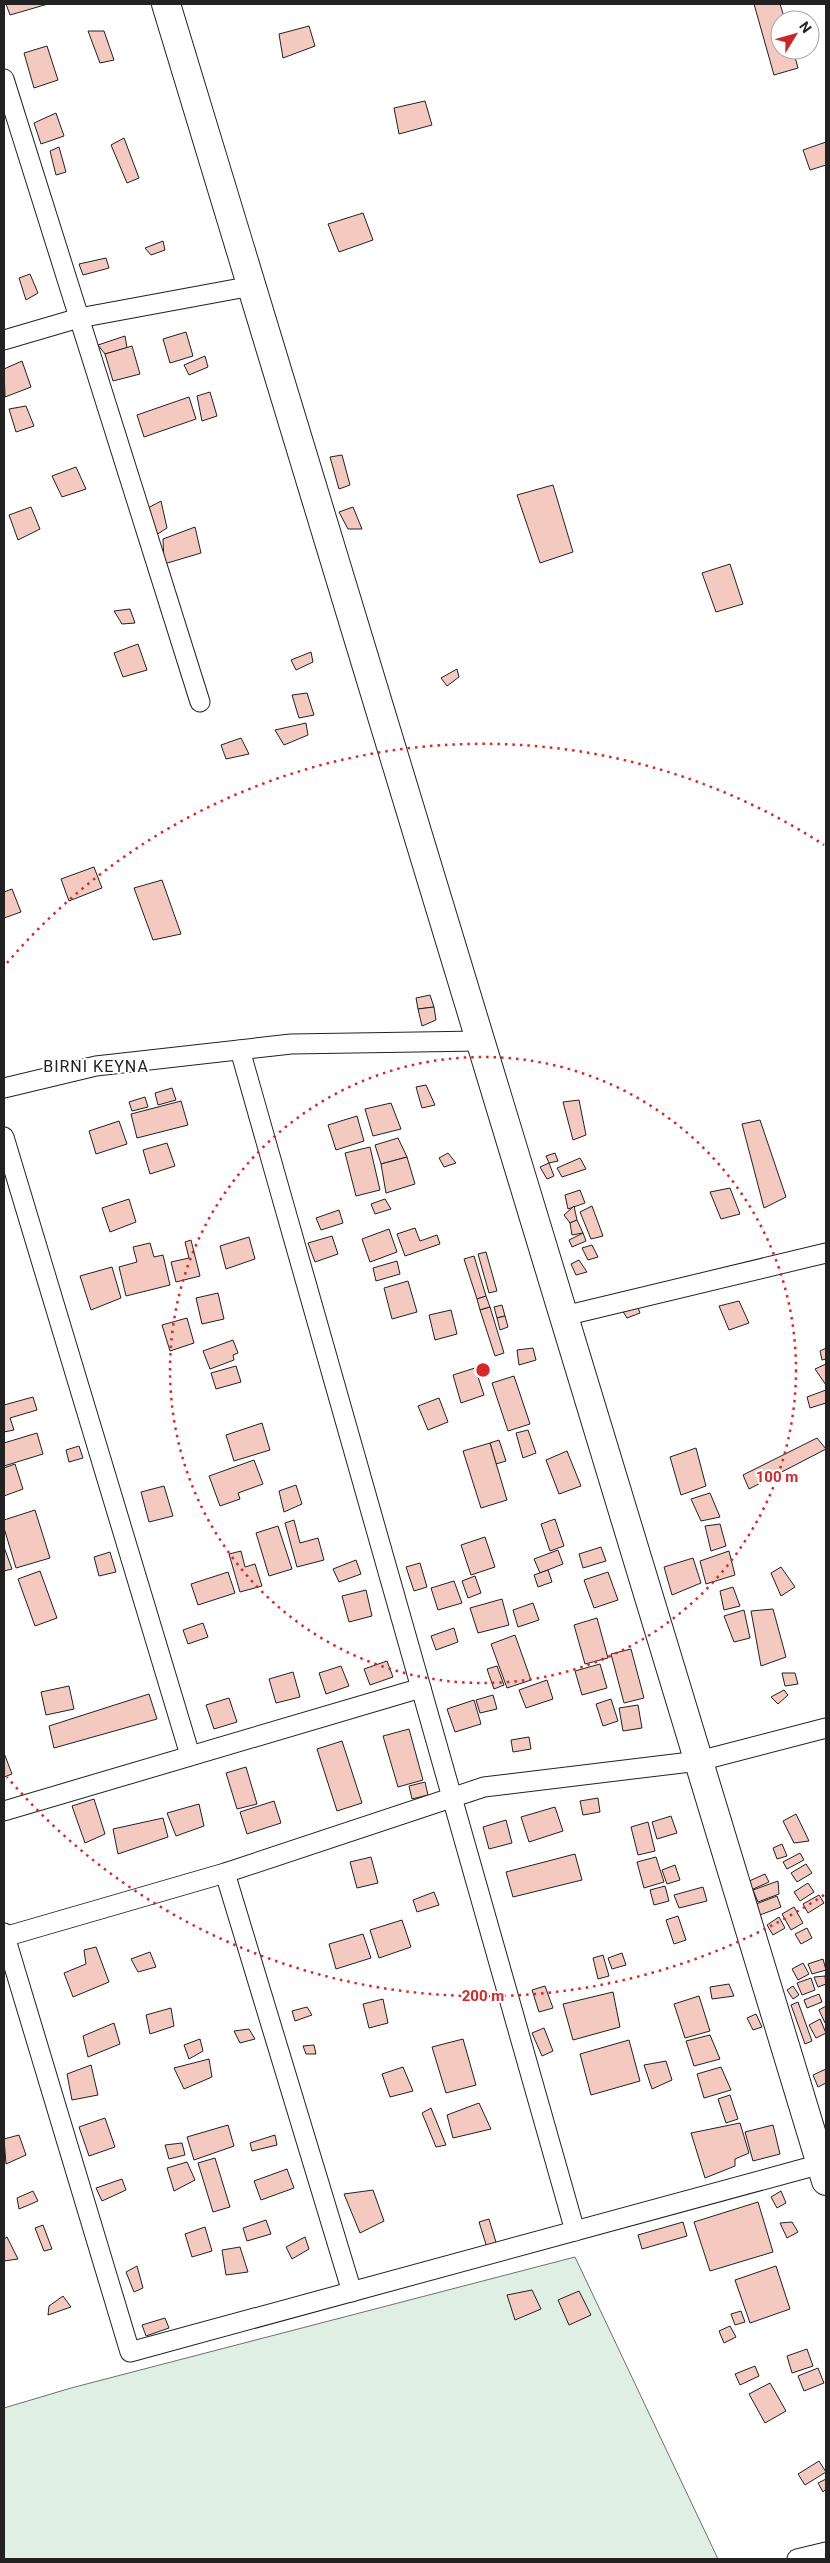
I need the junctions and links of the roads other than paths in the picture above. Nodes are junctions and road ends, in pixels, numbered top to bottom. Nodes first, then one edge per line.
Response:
1 (166, 4) edge
2 (5, 89) edge
3 (252, 286) junction
4 (79, 318) junction
5 (4, 340) edge
6 (200, 702) dead end
7 (480, 1041) junction
8 (240, 1050) junction
9 (4, 1088) edge
10 (4, 1137) edge
11 (826, 1253) edge
12 (564, 1316) junction
13 (421, 1688) junction
14 (826, 1728) edge
15 (190, 1755) junction
16 (700, 1761) junction
17 (452, 1798) junction
18 (4, 1811) edge
19 (226, 1873) junction
20 (4, 1935) edge
21 (824, 2172) edge
22 (575, 2231) junction
23 (352, 2292) junction
24 (826, 2552) edge
25 (797, 2559) edge

1 - 3 highway
2 - 4 street
3 - 4 street
3 - 7 highway
4 - 5 street
4 - 6 street
7 - 8 street
7 - 12 highway
8 - 9 street
8 - 13 street
10 - 15 street
11 - 12 street
12 - 16 highway
13 - 15 street
13 - 17 street
14 - 16 street
15 - 18 street
16 - 17 street
16 - 21 highway
17 - 19 street
17 - 22 street
19 - 20 street
19 - 23 street
20 - 23 street
21 - 22 street
22 - 23 street
24 - 25 street

